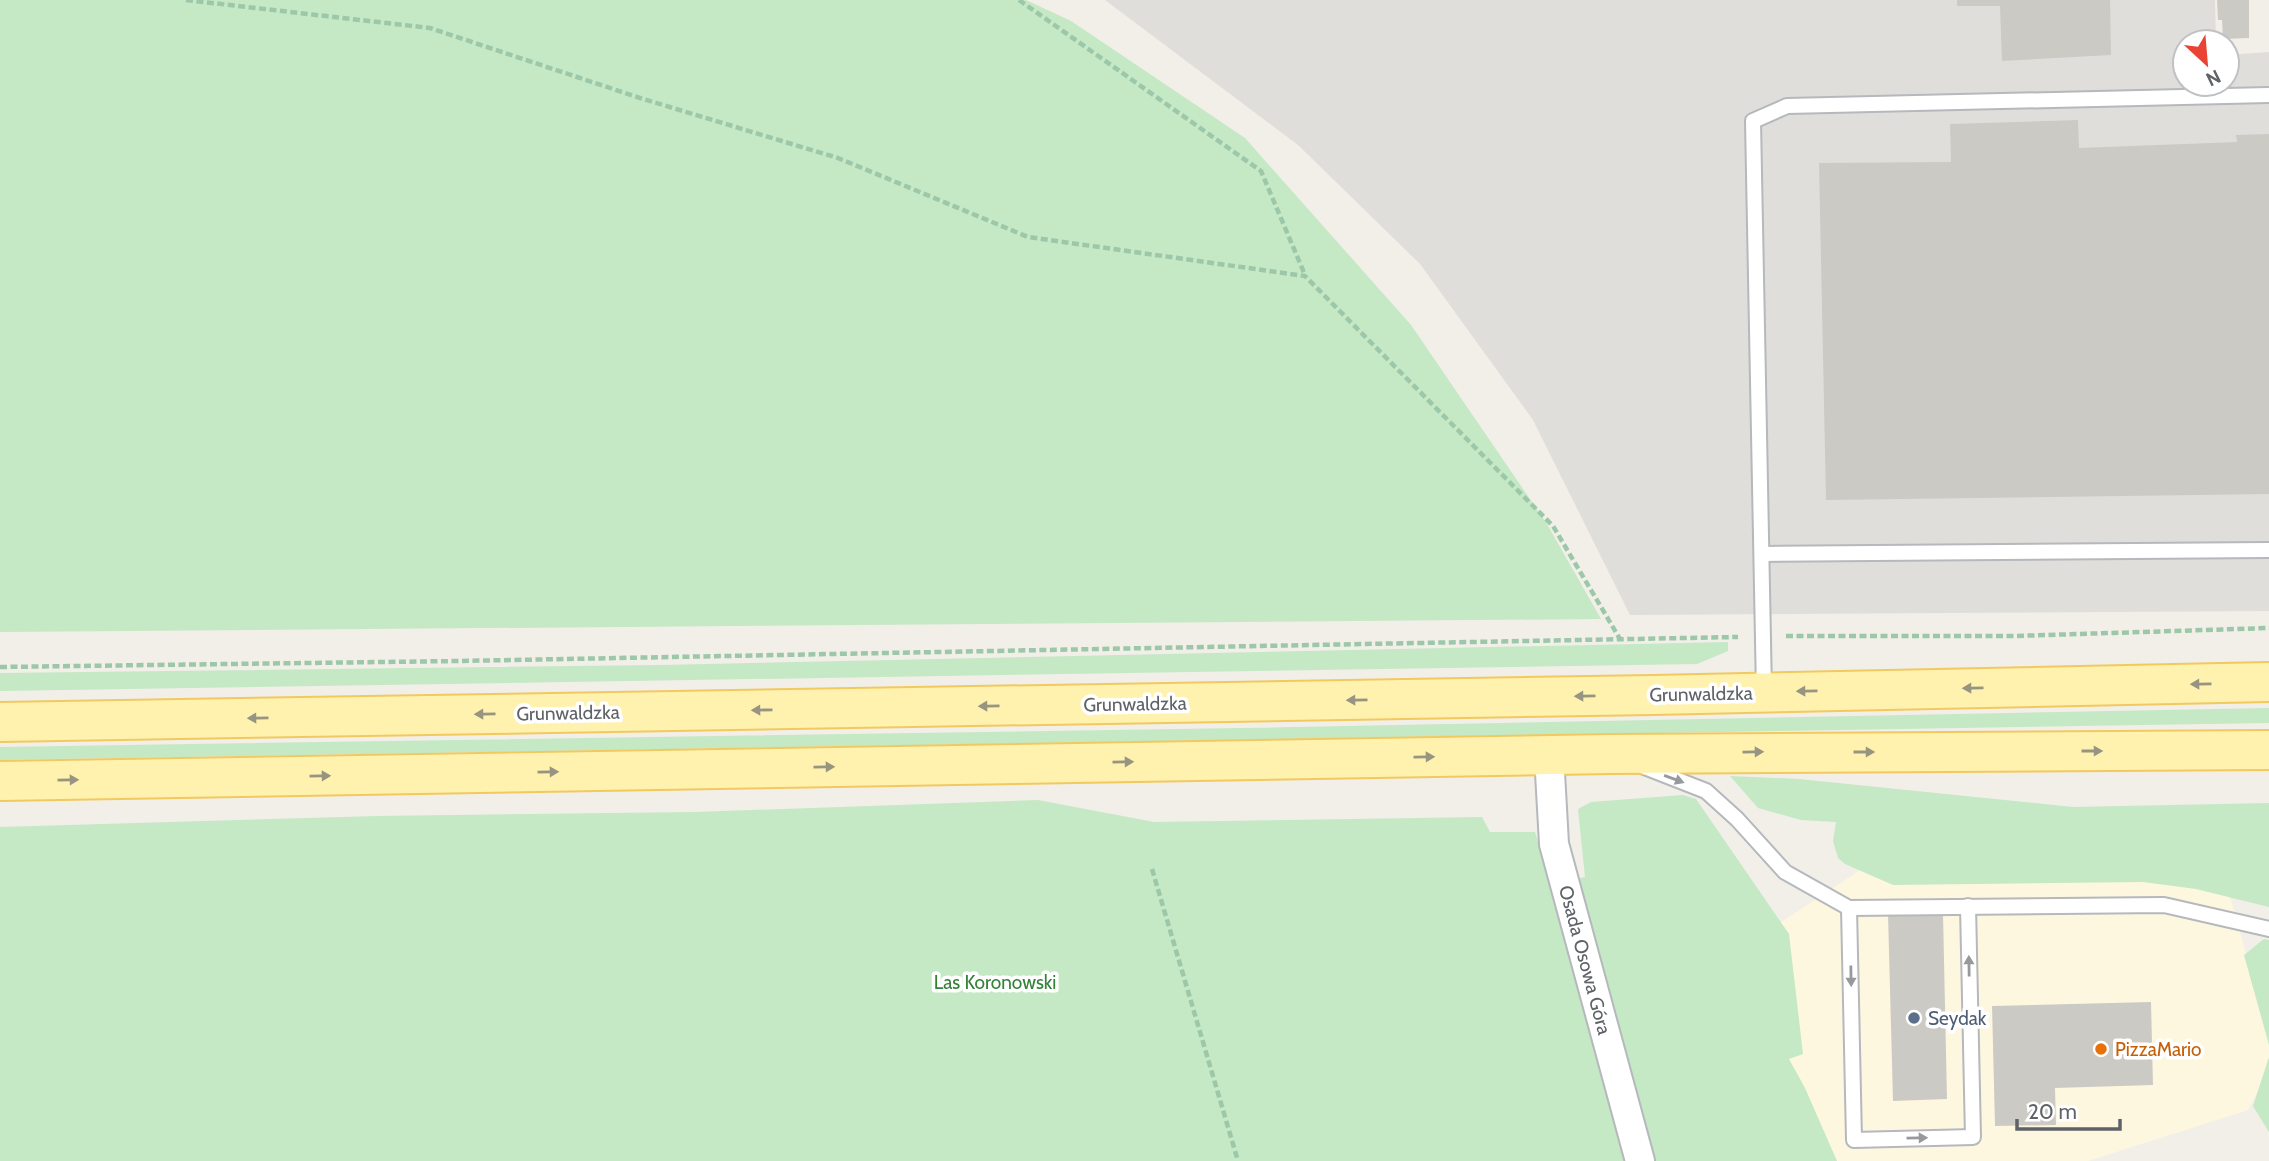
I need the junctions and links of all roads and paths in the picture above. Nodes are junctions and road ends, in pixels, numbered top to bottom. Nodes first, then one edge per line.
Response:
1 (186, 0) edge
2 (1019, 0) edge
3 (2269, 95) edge
4 (1305, 276) junction
5 (2269, 550) edge
6 (1762, 554) junction
7 (2269, 628) edge
8 (1764, 636) junction
9 (1620, 639) junction
10 (0, 667) edge
11 (2269, 682) edge
12 (1764, 692) junction
13 (0, 722) edge
14 (2269, 750) edge
15 (1611, 754) junction
16 (1549, 755) junction
17 (0, 781) edge
18 (1152, 869) dead end
19 (1968, 906) junction
20 (1849, 908) junction
21 (2269, 929) edge
22 (1238, 1161) edge
23 (1640, 1161) edge

1 - 4 path
2 - 4 path
3 - 6 lane
4 - 9 path
5 - 6 lane
6 - 8 lane
7 - 8 path
8 - 9 path
8 - 12 lane
9 - 10 path
11 -> 12 main road, Grunwaldzka
12 -> 13 main road, Grunwaldzka
15 -> 14 main road
15 - 16 main road
15 -> 20 lane
17 -> 16 main road
16 - 23 street, Osada Osowa Góra
18 - 22 path
19 - 20 lane
20 -> 19 lane
19 - 21 lane

